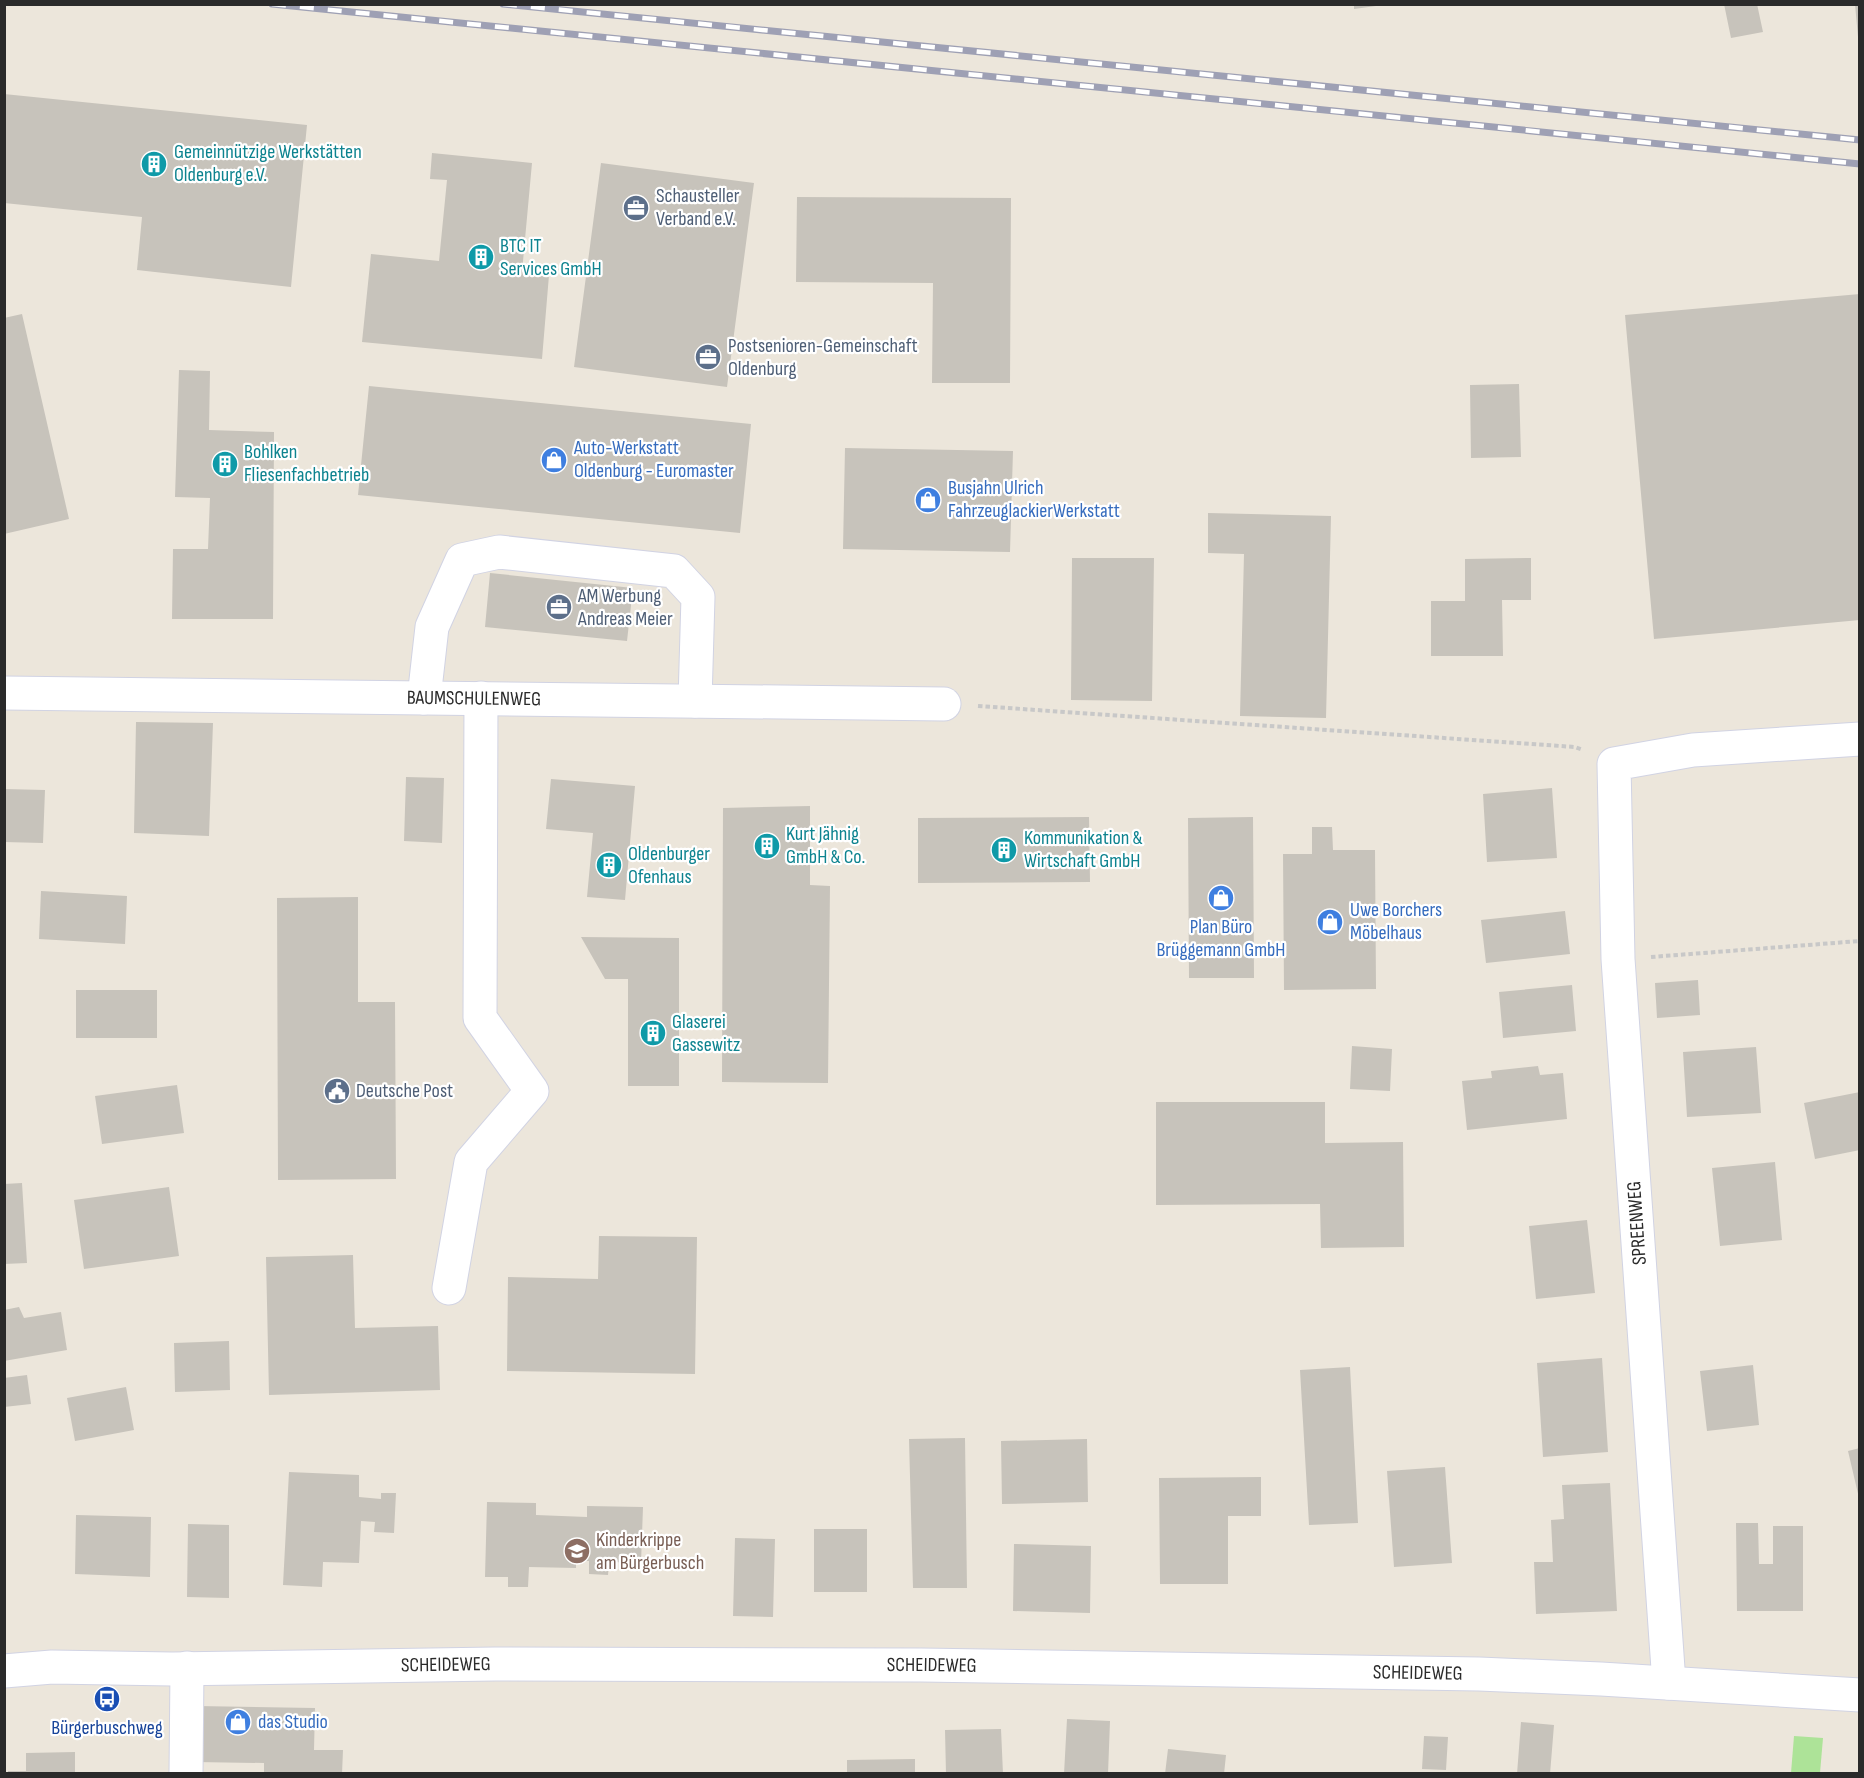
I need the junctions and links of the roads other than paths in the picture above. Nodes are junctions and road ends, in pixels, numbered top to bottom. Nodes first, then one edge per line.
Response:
1 (4, 693) edge
2 (424, 698) junction
3 (481, 698) junction
4 (695, 701) junction
5 (944, 704) road end
6 (1860, 739) edge
7 (448, 1288) dead end
8 (187, 1668) junction
9 (4, 1671) edge
10 (1669, 1683) junction
11 (1860, 1695) edge
12 (186, 1773) edge

1 - 2 street, BAUMSCHULENWEG
2 - 3 street, BAUMSCHULENWEG
2 - 4 street
3 - 4 street, BAUMSCHULENWEG
3 - 7 street
4 - 5 street, BAUMSCHULENWEG
6 - 10 street, SPREENWEG
8 - 9 street, SCHEIDEWEG
8 - 10 street, SCHEIDEWEG
8 - 12 street
10 - 11 street, SCHEIDEWEG

